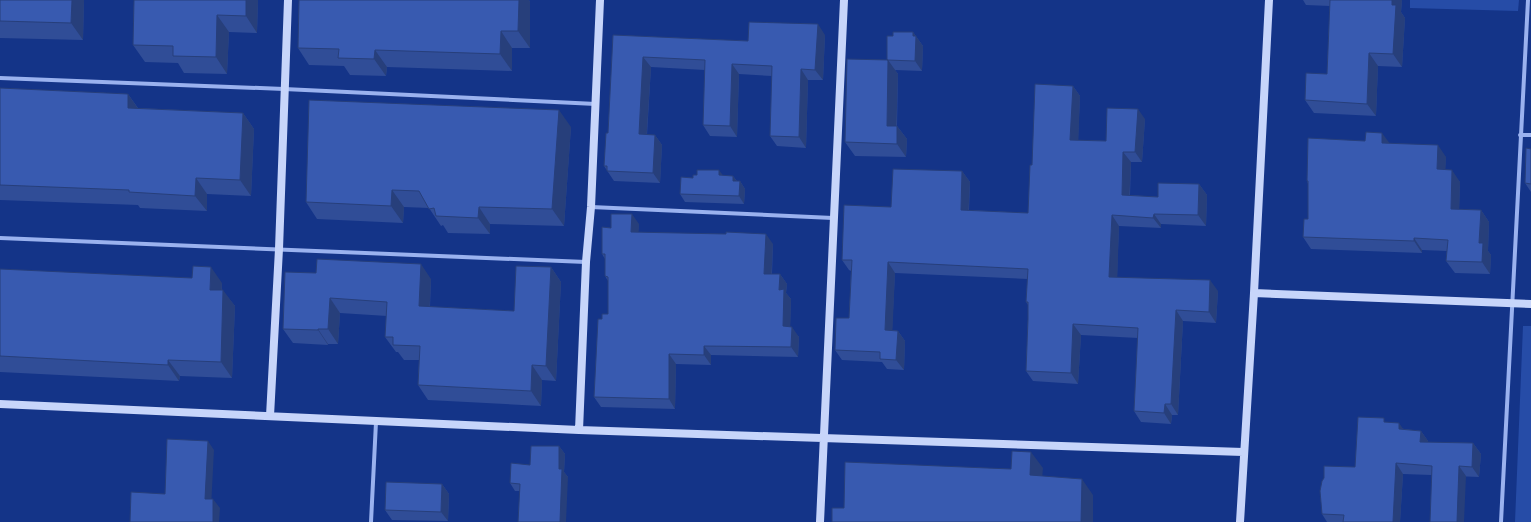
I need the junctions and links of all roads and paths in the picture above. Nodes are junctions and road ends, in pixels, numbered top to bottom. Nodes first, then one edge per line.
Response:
1 (288, 0) edge
2 (600, 0) edge
3 (844, 0) edge
4 (1269, 0) edge
5 (1528, 0) edge
6 (0, 78) edge
7 (284, 89) junction
8 (596, 104) junction
9 (1520, 135) junction
10 (1531, 135) edge
11 (591, 207) junction
12 (833, 218) junction
13 (0, 238) edge
14 (279, 249) junction
15 (586, 262) junction
16 (1254, 293) junction
17 (1512, 304) junction
18 (1531, 304) edge
19 (0, 404) edge
20 (270, 416) junction
21 (376, 422) junction
22 (579, 430) junction
23 (824, 439) junction
24 (1243, 452) junction
25 (371, 522) edge
26 (820, 522) edge
27 (1240, 522) edge
28 (1501, 522) edge

1 - 7 street
2 - 8 street
3 - 12 street
4 - 16 street
5 - 9 street
6 - 7 street
7 - 8 street
7 - 14 street
8 - 11 street
9 - 10 street
9 - 17 street
11 - 12 street
11 - 15 street
12 - 23 street
13 - 14 street
14 - 15 street
14 - 20 street
15 - 22 street
16 - 17 street
16 - 24 street
17 - 18 street
17 - 28 street
19 - 20 street
20 - 21 street
21 - 22 street
21 - 25 street
22 - 23 street
23 - 24 street
23 - 26 street
24 - 27 street

